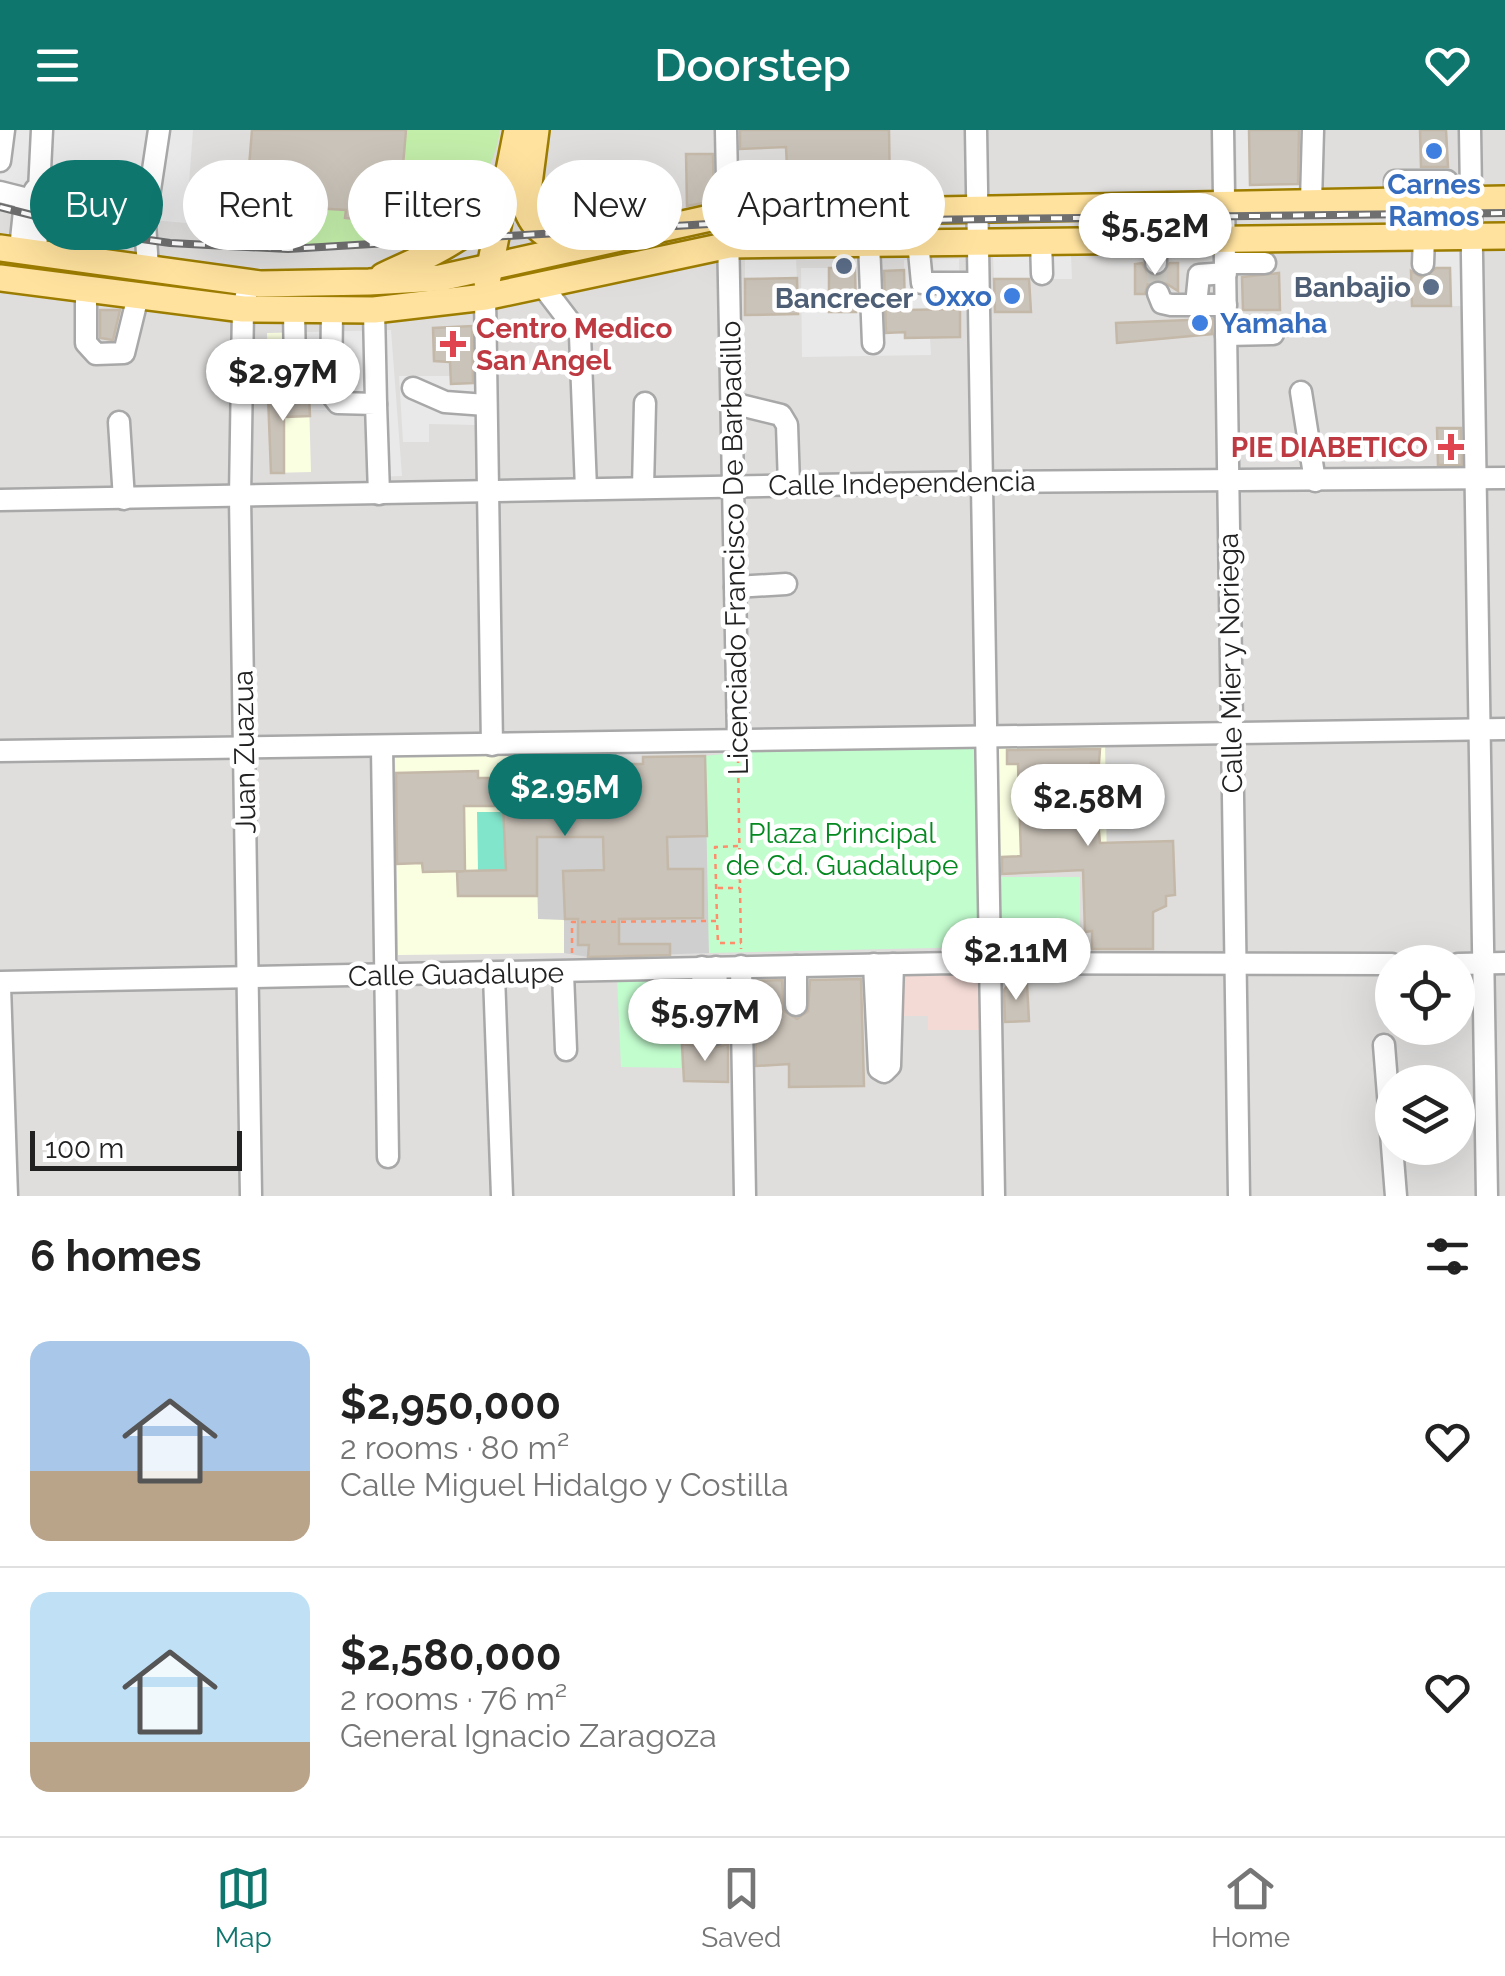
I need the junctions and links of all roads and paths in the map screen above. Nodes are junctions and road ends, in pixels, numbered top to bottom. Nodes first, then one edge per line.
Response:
1 (4, 130) edge
2 (42, 130) edge
3 (159, 130) edge
4 (517, 130) edge
5 (536, 130) edge
6 (726, 130) edge
7 (976, 130) edge
8 (1222, 130) edge
9 (1313, 130) edge
10 (1470, 130) edge
11 (39, 160) edge
12 (154, 160) edge
13 (512, 160) edge
14 (727, 160) edge
15 (0, 162) edge
16 (0, 192) edge
17 (30, 195) edge
18 (1505, 199) edge
19 (1460, 200) junction
20 (1311, 202) junction
21 (1224, 204) junction
22 (977, 206) junction
23 (945, 207) edge
24 (30, 214) edge
25 (537, 225) edge
26 (1471, 236) junction
27 (1505, 236) edge
28 (1424, 237) junction
29 (977, 239) junction
30 (945, 240) edge
31 (1042, 240) junction
32 (18, 250) edge
33 (147, 250) edge
34 (432, 250) edge
35 (494, 250) edge
36 (512, 250) edge
37 (568, 250) edge
38 (709, 250) edge
39 (729, 250) edge
40 (869, 250) edge
41 (919, 250) edge
42 (1225, 258) junction
43 (516, 261) junction
44 (1265, 263) dead end
45 (1424, 264) dead end
46 (148, 268) junction
47 (490, 268) junction
48 (1042, 274) dead end
49 (0, 278) edge
50 (248, 282) junction
51 (369, 282) junction
52 (978, 282) junction
53 (541, 284) junction
54 (86, 289) junction
55 (1158, 293) dead end
56 (138, 296) junction
57 (486, 296) junction
58 (1196, 305) junction
59 (1226, 305) junction
60 (242, 309) junction
61 (374, 310) junction
62 (294, 311) junction
63 (332, 311) junction
64 (1274, 334) dead end
65 (1226, 335) junction
66 (873, 343) dead end
67 (332, 368) junction
68 (413, 388) dead end
69 (1302, 392) dead end
70 (732, 403) junction
71 (376, 404) junction
72 (645, 404) dead end
73 (486, 405) junction
74 (119, 422) dead end
75 (1473, 478) junction
76 (1505, 478) edge
77 (1315, 480) junction
78 (980, 482) junction
79 (1228, 482) junction
80 (788, 485) junction
81 (734, 486) junction
82 (644, 488) junction
83 (586, 489) junction
84 (488, 492) junction
85 (379, 494) junction
86 (240, 497) junction
87 (124, 499) junction
88 (0, 500) edge
89 (786, 584) dead end
90 (735, 587) junction
91 (1480, 729) junction
92 (1505, 729) edge
93 (1230, 733) junction
94 (985, 735) junction
95 (738, 738) junction
96 (492, 744) junction
97 (382, 747) junction
98 (244, 748) junction
99 (0, 751) edge
100 (739, 846) junction
101 (716, 888) junction
102 (740, 888) junction
103 (717, 920) junction
104 (741, 943) junction
105 (989, 963) junction
106 (1234, 963) junction
107 (568, 964) junction
108 (1375, 964) edge
109 (1475, 964) edge
110 (1483, 964) junction
111 (1505, 964) edge
112 (741, 966) junction
113 (796, 966) junction
114 (387, 976) junction
115 (494, 976) junction
116 (246, 977) junction
117 (0, 984) edge
118 (796, 1006) dead end
119 (1384, 1045) dead end
120 (566, 1050) dead end
121 (388, 1157) dead end
122 (7, 1196) edge
123 (251, 1196) edge
124 (502, 1196) edge
125 (745, 1196) edge
126 (994, 1196) edge
127 (1239, 1196) edge
128 (1396, 1196) edge
129 (1487, 1196) edge

1 - 15 street
2 - 11 street
3 - 12 street
4 - 13 main road
5 - 25 main road
6 - 14 street, Licenciado Francisco De Barbadillo
7 - 22 street
8 - 21 street, Calle Mier y Noriega
9 - 20 street
10 - 19 street
16 - 17 street
18 - 19 main road
19 - 20 main road
19 - 26 street
20 - 21 main road
21 - 22 main road
21 - 42 street, Calle Mier y Noriega
22 - 23 main road
22 - 29 street
24 - 32 street
26 - 27 main road
26 - 28 main road
26 - 75 street
28 - 42 main road
28 - 45 street
29 - 30 main road
29 - 31 main road
29 - 52 street
31 - 42 main road
31 - 48 street
32 - 46 main road
33 - 46 street
34 - 51 main road
35 - 47 main road
36 - 43 main road
37 - 43 main road
38 - 53 main road
39 - 70 street, Licenciado Francisco De Barbadillo
40 - 66 street
41 - 52 street
42 - 44 street
42 - 58 street
42 - 59 street, Calle Mier y Noriega
43 - 47 main road
43 - 53 main road
46 - 50 main road
47 - 51 main road
47 - 57 main road
49 - 54 main road
50 - 51 main road
50 - 60 street, Juan Zuazua
52 - 78 street
53 - 57 main road
53 - 83 street
54 - 56 main road
54 - 56 street
55 - 58 street
56 - 60 main road
57 - 61 main road
57 - 73 street
58 - 59 street
59 - 65 street, Calle Mier y Noriega
60 - 62 main road
60 - 86 street, Juan Zuazua
61 - 63 main road
61 - 71 street
62 - 63 main road
62 - 67 street
63 - 67 street
64 - 65 street
65 - 79 street, Calle Mier y Noriega
67 - 71 street
68 - 73 street
69 - 77 street
70 - 80 street
70 - 81 street, Licenciado Francisco De Barbadillo
71 - 85 street
72 - 82 street
73 - 84 street
74 - 87 street
75 - 76 street, Calle Independencia
75 - 77 street, Calle Independencia
75 - 91 street
77 - 79 street, Calle Independencia
78 - 79 street, Calle Independencia
78 - 80 street, Calle Independencia
78 - 94 street
79 - 93 street, Calle Mier y Noriega
80 - 81 street, Calle Independencia
81 - 82 street, Calle Independencia
81 - 90 street, Licenciado Francisco De Barbadillo
82 - 83 street, Calle Independencia
83 - 84 street, Calle Independencia
84 - 85 street, Calle Independencia
84 - 96 street
85 - 86 street, Calle Independencia
86 - 87 street, Calle Independencia
86 - 98 street, Juan Zuazua
87 - 88 street, Calle Independencia
89 - 90 street
90 - 95 street, Licenciado Francisco De Barbadillo
91 - 92 street
91 - 93 street
91 - 110 street
93 - 94 street
93 - 106 street, Calle Mier y Noriega
94 - 95 street
94 - 105 street
95 - 96 street
95 - 100 path, Licenciado Francisco De Barbadillo
96 - 97 street
97 - 98 street
97 - 114 street
98 - 99 street
98 - 116 street, Juan Zuazua
100 - 101 path
100 - 102 path, Licenciado Francisco De Barbadillo
101 - 102 path
101 - 103 path
102 - 104 path, Licenciado Francisco De Barbadillo
103 - 104 path
103 - 107 path
104 - 112 path, Licenciado Francisco De Barbadillo
105 - 106 street, Calle Guadalupe
105 - 113 street, Calle Guadalupe
105 - 126 street
106 - 108 street, Calle Guadalupe
106 - 127 street, Calle Mier y Noriega
107 - 112 street, Calle Guadalupe
107 - 115 street, Calle Guadalupe
107 - 120 street
109 - 110 street
110 - 111 street
110 - 129 street
112 - 113 street, Calle Guadalupe
112 - 125 street
113 - 118 street
114 - 115 street, Calle Guadalupe
114 - 116 street, Calle Guadalupe
114 - 121 street
115 - 124 street
116 - 117 street, Calle Guadalupe
116 - 123 street, Juan Zuazua
117 - 122 street
119 - 128 street

